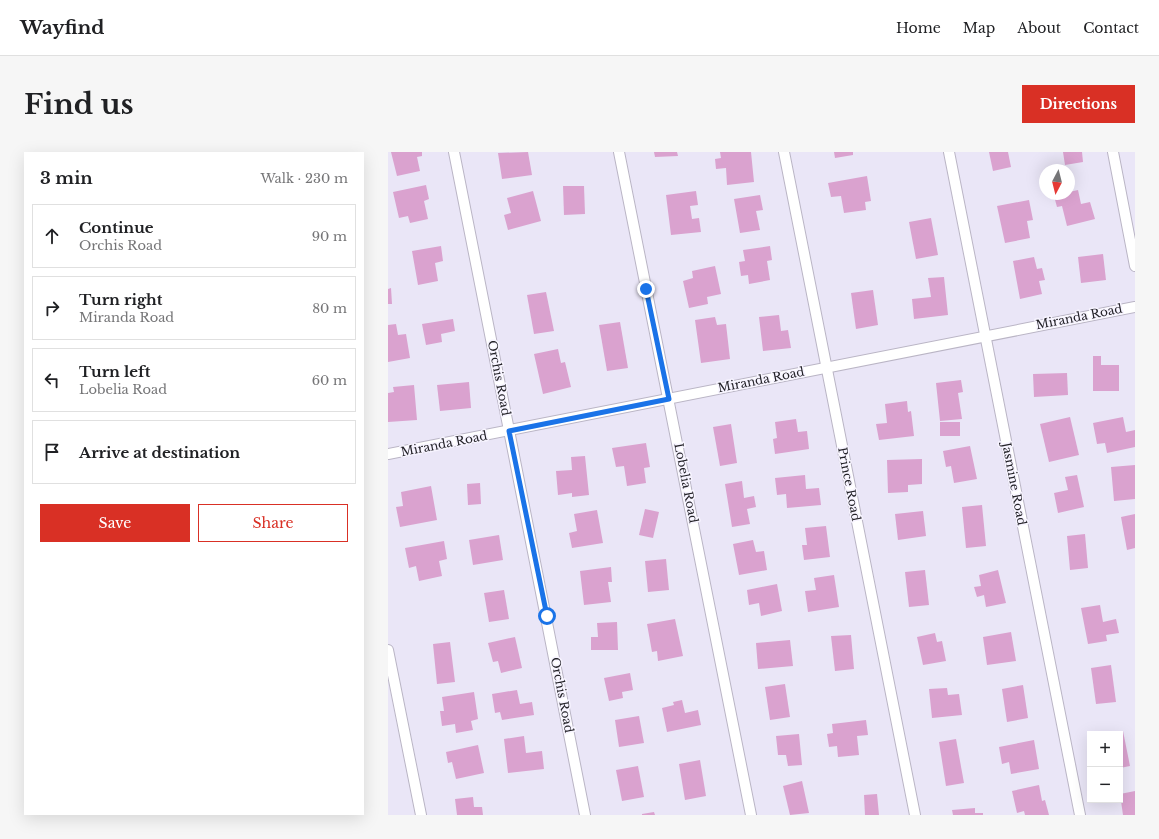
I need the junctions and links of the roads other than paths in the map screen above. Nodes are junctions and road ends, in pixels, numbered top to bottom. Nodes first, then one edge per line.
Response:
1 (454, 152) edge
2 (619, 152) edge
3 (784, 152) edge
4 (949, 152) edge
5 (1113, 152) edge
6 (1135, 266) edge
7 (1135, 307) edge
8 (984, 336) junction
9 (826, 367) junction
10 (669, 399) junction
11 (509, 431) junction
12 (388, 454) edge
13 (388, 650) edge
14 (421, 815) edge
15 (586, 815) edge
16 (751, 815) edge
17 (915, 815) edge
18 (1080, 815) edge

1 - 11 street, Orchis Road
2 - 10 street, Lobelia Road
3 - 9 street, Prince Road
4 - 8 street, Jasmine Road
5 - 6 street
7 - 8 street, Miranda Road
8 - 9 street, Miranda Road
8 - 18 street, Jasmine Road
9 - 10 street, Miranda Road
9 - 17 street, Prince Road
10 - 11 street, Miranda Road
10 - 16 street, Lobelia Road
11 - 12 street, Miranda Road
11 - 15 street, Orchis Road
13 - 14 street

